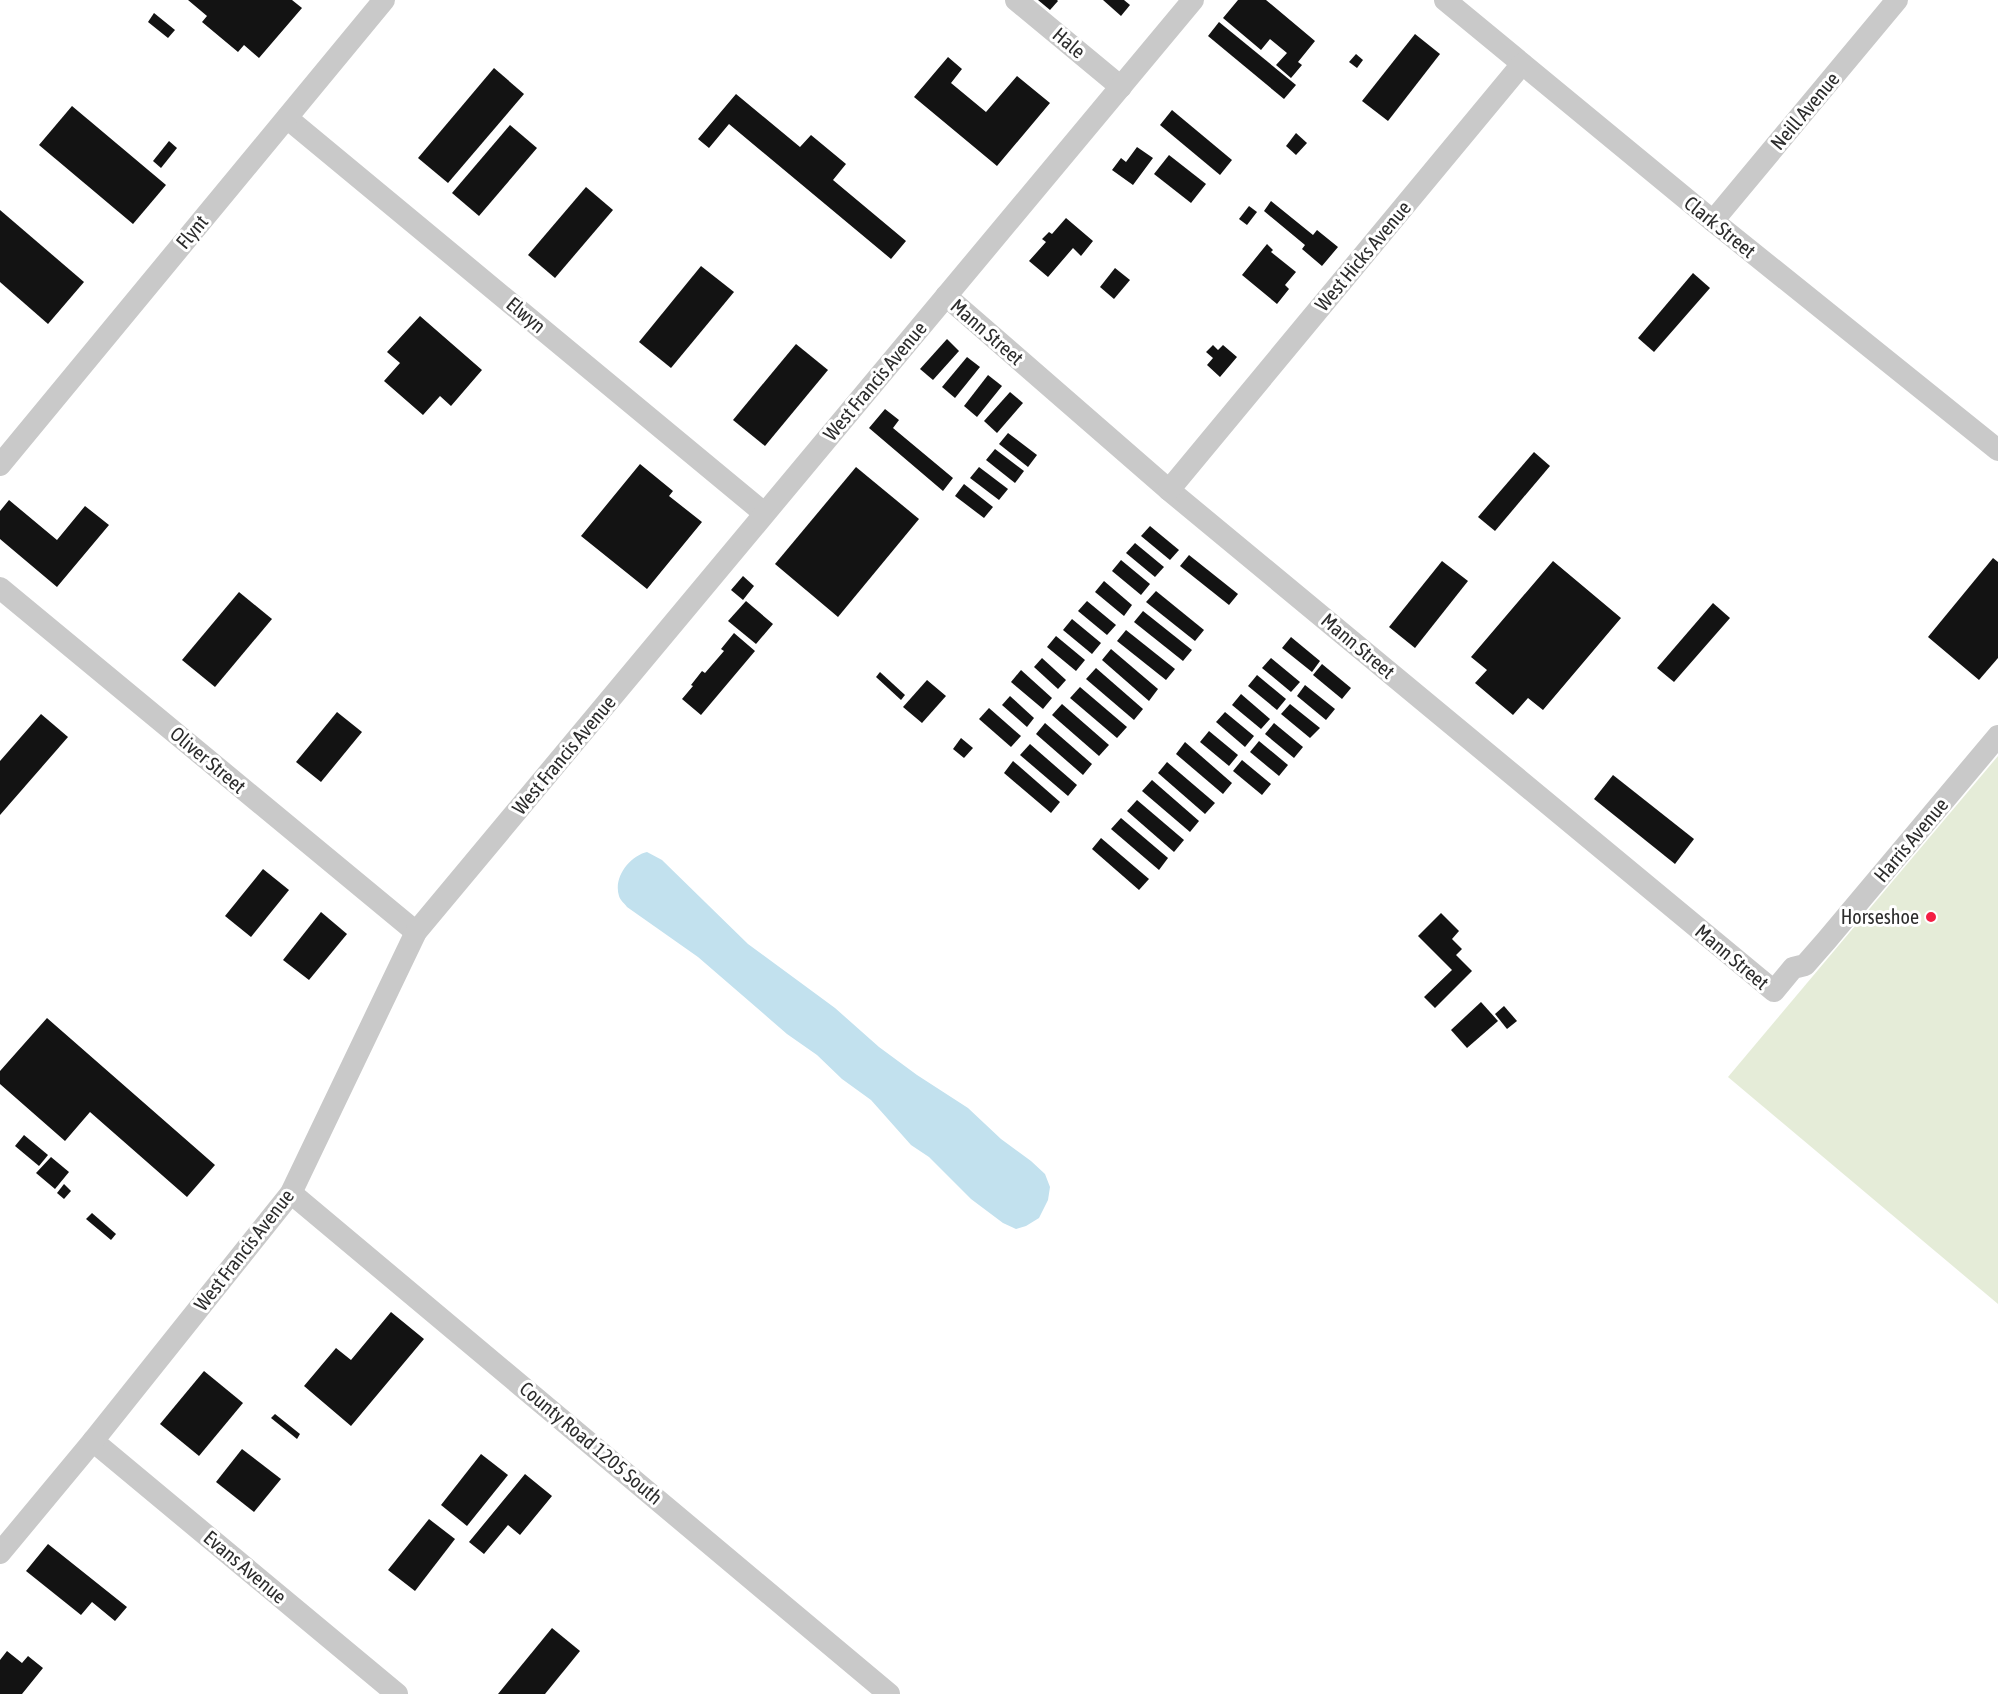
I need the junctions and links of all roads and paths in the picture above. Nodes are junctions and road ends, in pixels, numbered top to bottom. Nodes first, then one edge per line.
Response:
1 (384, 0) edge
2 (1016, 0) edge
3 (1193, 0) edge
4 (1445, 0) edge
5 (1897, 0) edge
6 (1522, 64) junction
7 (1121, 87) junction
8 (287, 118) junction
9 (1713, 221) junction
10 (946, 296) junction
11 (1204, 447) junction
12 (1998, 450) edge
13 (1129, 455) junction
14 (0, 465) edge
15 (1169, 490) junction
16 (764, 513) junction
17 (0, 588) edge
18 (1998, 736) edge
19 (416, 932) junction
20 (1774, 992) joint
21 (291, 1193) junction
22 (93, 1441) junction
23 (0, 1553) edge
24 (397, 1694) edge
25 (889, 1694) edge

1 - 8 street, Flynt
2 - 7 street, Hale
3 - 7 street, West Francis Avenue
4 - 6 street, Clark Street
5 - 9 street, Neill Avenue
6 - 9 street, Clark Street
6 - 11 street, West Hicks Avenue
7 - 10 street, West Francis Avenue
8 - 14 street, Flynt
8 - 16 street, Elwyn
9 - 12 street, Clark Street
10 - 13 street, Mann Street
10 - 16 street, West Francis Avenue
11 - 13 street, West Hicks Avenue
11 - 15 street, West Hicks Avenue
13 - 15 street, Mann Street
15 - 20 street, Mann Street
16 - 19 street, West Francis Avenue
17 - 19 street, Oliver Street
18 - 20 street, Harris Avenue
19 - 21 street, West Francis Avenue
21 - 22 street, West Francis Avenue
21 - 25 street, County Road 1205 South
22 - 23 street, West Francis Avenue
22 - 24 street, Evans Avenue

